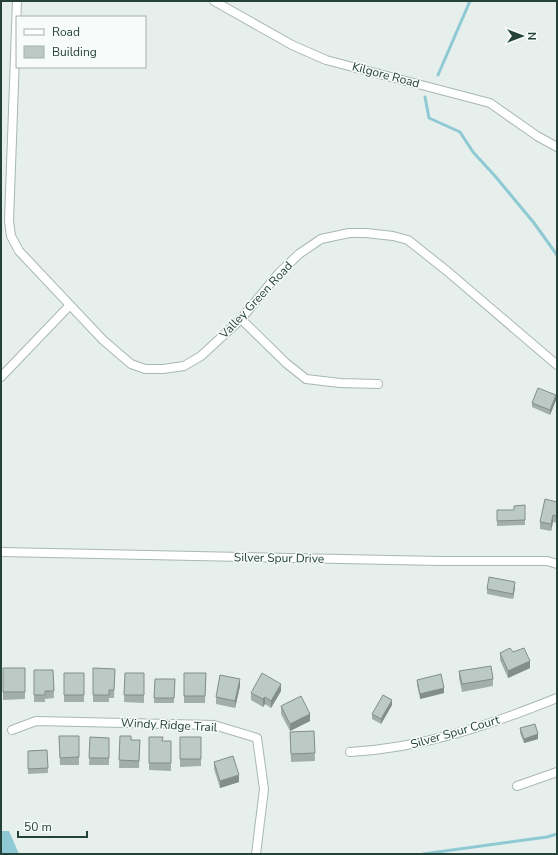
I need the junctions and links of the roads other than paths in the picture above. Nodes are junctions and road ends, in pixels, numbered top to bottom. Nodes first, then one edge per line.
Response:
1 (17, 1) edge
2 (214, 1) edge
3 (16, 16) edge
4 (16, 25) edge
5 (557, 147) edge
6 (70, 305) junction
7 (241, 319) junction
8 (557, 365) edge
9 (1, 377) edge
10 (378, 384) dead end
11 (1, 552) edge
12 (557, 564) edge
13 (557, 698) edge
14 (12, 730) dead end
15 (350, 752) dead end
16 (557, 772) edge
17 (517, 786) dead end
18 (256, 854) edge

1 - 3 street, Valley Green Road
2 - 5 street, Kilgore Road
4 - 6 street, Valley Green Road
6 - 7 street, Valley Green Road
6 - 9 street
7 - 8 street, Valley Green Road
7 - 10 street
11 - 12 street, Silver Spur Drive
13 - 15 street, Silver Spur Court
14 - 18 street, Windy Ridge Trail
16 - 17 street

